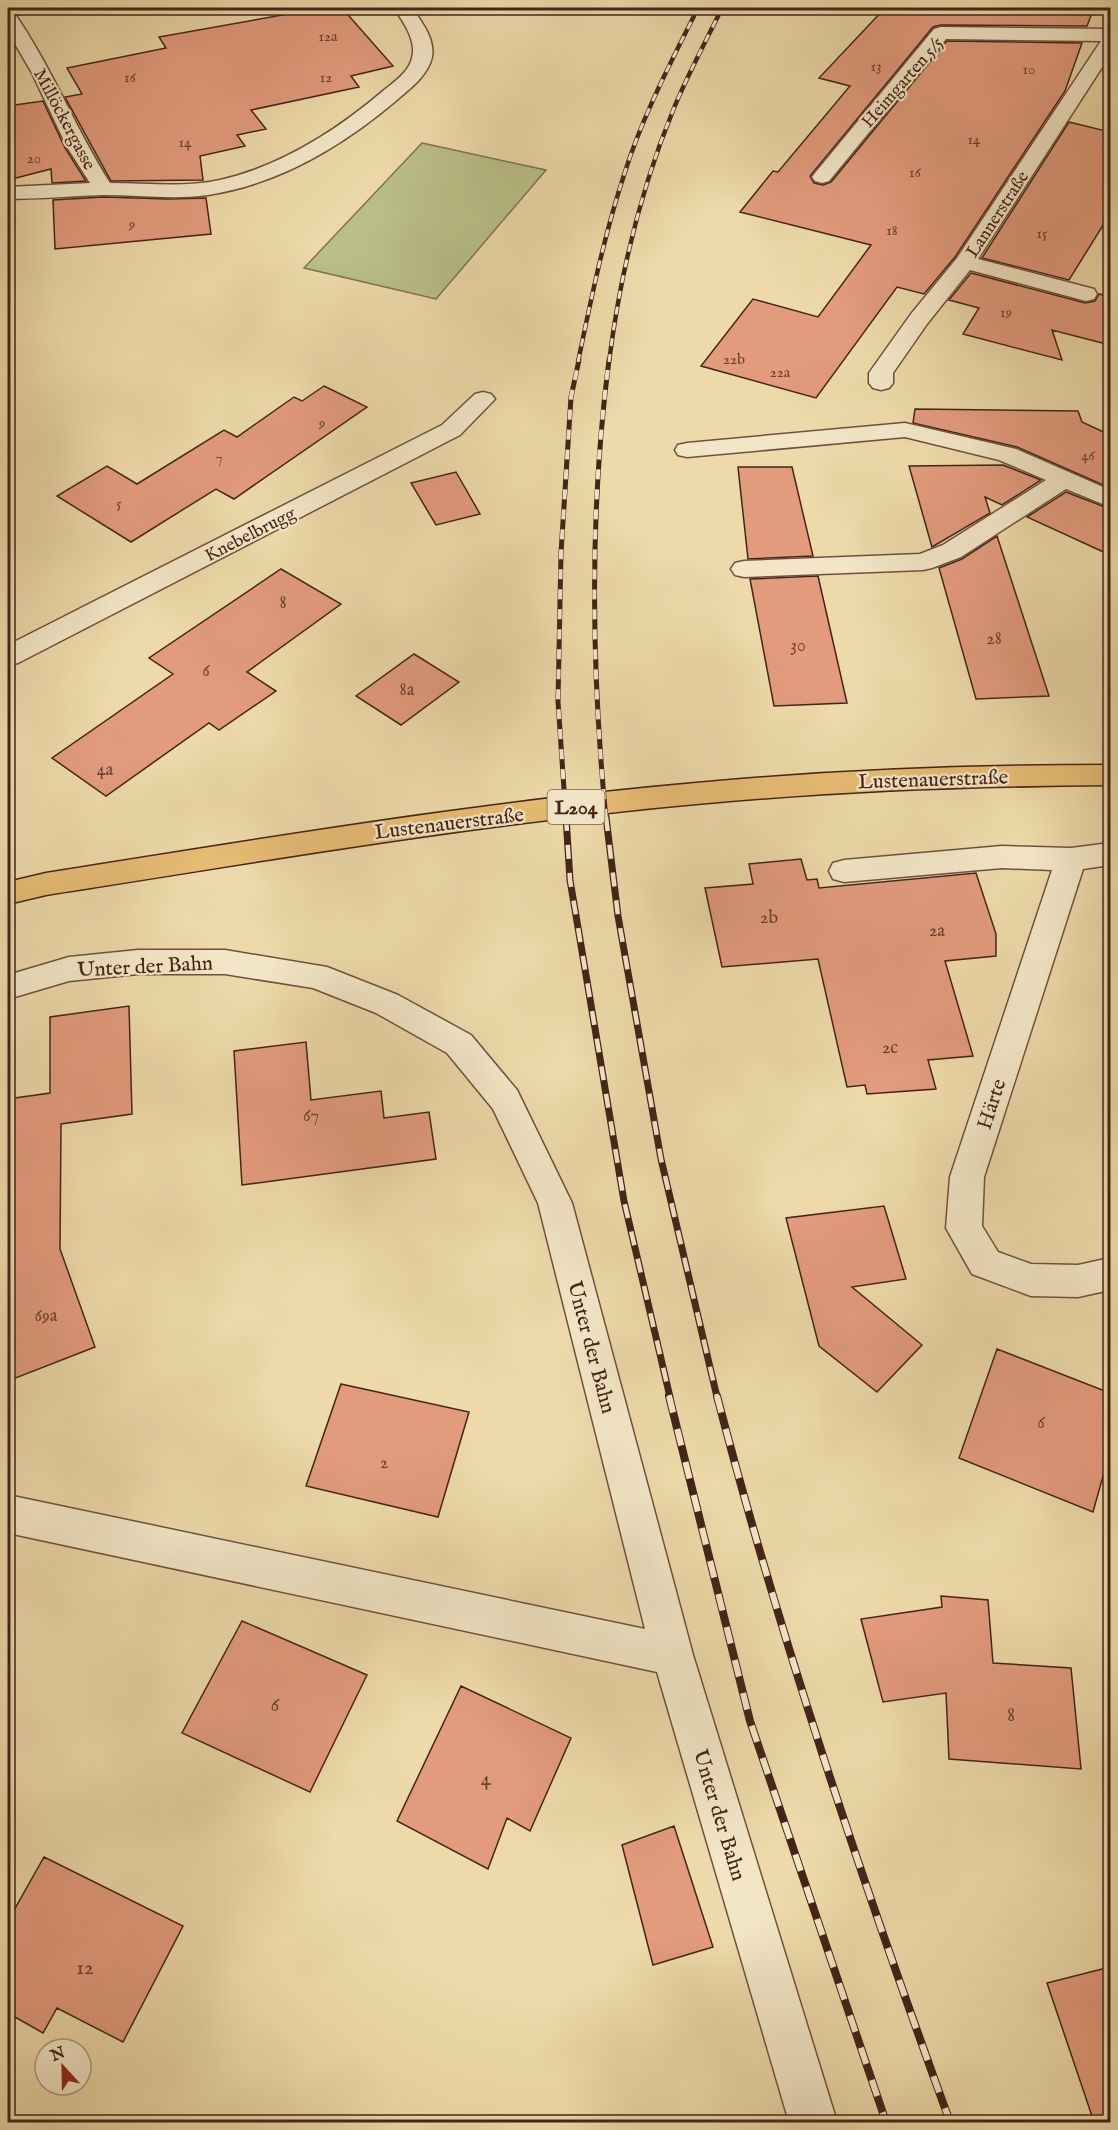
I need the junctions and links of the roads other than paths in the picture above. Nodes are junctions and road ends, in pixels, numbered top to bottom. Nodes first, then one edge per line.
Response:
1 (403, 8) edge
2 (8, 18) edge
3 (1110, 35) edge
4 (1110, 41) edge
5 (822, 177) dead end
6 (104, 189) junction
7 (8, 193) edge
8 (965, 262) junction
9 (1086, 294) dead end
10 (881, 383) dead end
11 (483, 399) dead end
12 (687, 450) dead end
13 (1065, 479) junction
14 (1110, 499) edge
15 (744, 569) dead end
16 (8, 656) edge
17 (1110, 775) edge
18 (1110, 854) edge
19 (1071, 859) junction
20 (844, 871) dead end
21 (8, 892) edge
22 (8, 987) edge
23 (1110, 1274) edge
24 (8, 1514) edge
25 (672, 1655) junction
26 (813, 2122) edge

1 - 6 street, Millöckergasse
2 - 6 street, Millöckergasse
3 - 5 street, Heimgarten 5/5
4 - 8 street, Lannerstraße
6 - 7 street, Millöckergasse
8 - 9 street
8 - 10 street, Lannerstraße
11 - 16 street, Knebelbrugg
12 - 13 street
13 - 14 street
13 - 15 street
17 - 21 main road, Lustenauerstraße / L204
18 - 19 street
19 - 20 street
19 - 23 street, Härte
22 - 25 street, Unter der Bahn
24 - 25 street
25 - 26 street, Unter der Bahn

